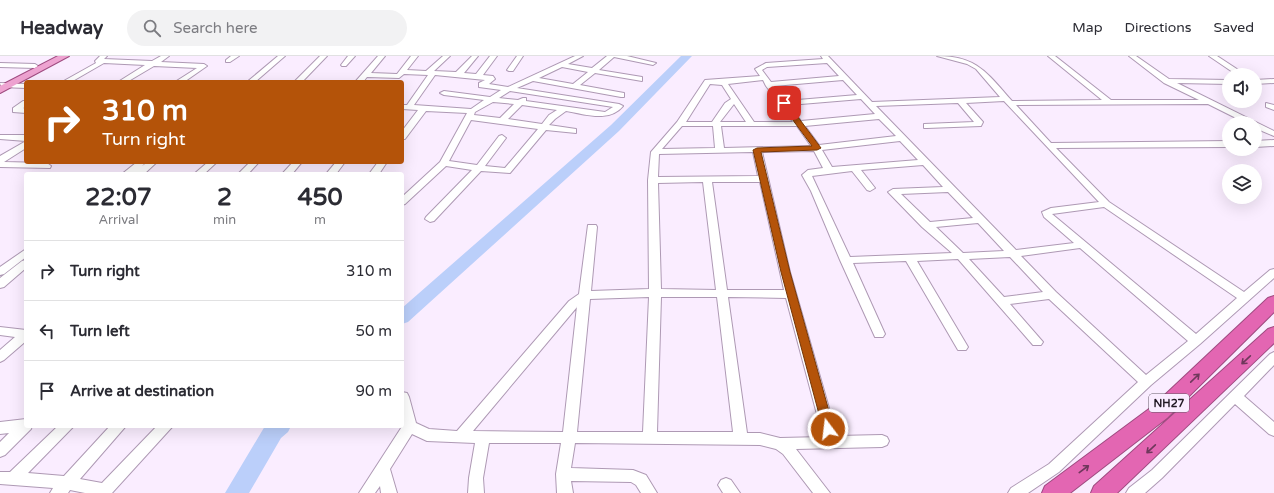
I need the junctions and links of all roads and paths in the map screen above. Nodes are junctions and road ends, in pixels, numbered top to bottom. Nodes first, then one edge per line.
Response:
1 (56, 56) edge
2 (65, 56) edge
3 (143, 56) edge
4 (166, 56) edge
5 (236, 56) edge
6 (273, 56) edge
7 (282, 56) edge
8 (324, 56) edge
9 (352, 56) edge
10 (382, 56) edge
11 (415, 56) edge
12 (447, 56) edge
13 (475, 56) edge
14 (494, 56) edge
15 (520, 56) edge
16 (580, 56) edge
17 (611, 56) edge
18 (617, 56) edge
19 (940, 56) edge
20 (1051, 56) edge
21 (1132, 56) edge
22 (1212, 56) edge
23 (103, 59) edge
24 (196, 59) dead end
25 (826, 59) edge
26 (228, 61) dead end
27 (132, 63) junction
28 (653, 63) dead end
29 (153, 64) junction
30 (1, 65) edge
31 (187, 65) junction
32 (344, 65) dead end
33 (562, 65) junction
34 (35, 66) junction
35 (1231, 68) edge
36 (511, 70) dead end
37 (594, 71) junction
38 (431, 73) junction
39 (400, 74) junction
40 (458, 74) junction
41 (365, 75) junction
42 (478, 76) junction
43 (530, 78) junction
44 (846, 78) junction
45 (639, 79) dead end
46 (69, 80) edge
47 (125, 80) edge
48 (182, 80) edge
49 (244, 80) edge
50 (253, 80) edge
51 (300, 80) edge
52 (361, 80) edge
53 (396, 80) edge
54 (767, 81) junction
55 (1167, 81) junction
56 (1274, 81) edge
57 (721, 82) junction
58 (1222, 82) edge
59 (1262, 82) edge
60 (10, 85) junction
61 (24, 86) edge
62 (576, 86) junction
63 (0, 87) edge
64 (507, 90) junction
65 (530, 92) junction
66 (444, 93) dead end
67 (621, 95) dead end
68 (864, 97) junction
69 (490, 100) junction
70 (735, 100) junction
71 (959, 100) junction
72 (1008, 101) junction
73 (1108, 102) junction
74 (1210, 102) junction
75 (784, 103) junction
76 (24, 104) edge
77 (520, 104) junction
78 (870, 104) junction
79 (406, 107) edge
80 (424, 108) junction
81 (564, 109) junction
82 (24, 111) edge
83 (471, 114) junction
84 (882, 116) junction
85 (1238, 116) edge
86 (502, 121) junction
87 (680, 124) junction
88 (715, 124) junction
89 (752, 124) junction
90 (800, 124) junction
91 (927, 126) dead end
92 (543, 127) junction
93 (1262, 128) edge
94 (573, 130) dead end
95 (404, 134) edge
96 (1274, 134) edge
97 (0, 137) edge
98 (24, 138) edge
99 (502, 138) dead end
100 (902, 138) junction
101 (1222, 144) edge
102 (1262, 144) edge
103 (1274, 144) edge
104 (24, 145) edge
105 (1049, 146) junction
106 (817, 148) junction
107 (720, 150) junction
108 (757, 150) junction
109 (655, 152) junction
110 (0, 160) edge
111 (924, 162) junction
112 (444, 163) junction
113 (0, 164) edge
114 (140, 164) edge
115 (150, 164) edge
116 (211, 164) edge
117 (253, 164) edge
118 (296, 164) edge
119 (339, 164) edge
120 (47, 166) dead end
121 (479, 168) junction
122 (854, 168) junction
123 (829, 171) junction
124 (130, 172) edge
125 (140, 172) edge
126 (201, 172) edge
127 (245, 172) edge
128 (289, 172) edge
129 (333, 172) edge
130 (707, 179) junction
131 (762, 179) junction
132 (653, 180) junction
133 (870, 188) dead end
134 (950, 189) junction
135 (404, 200) edge
136 (1106, 204) junction
137 (430, 219) dead end
138 (980, 220) junction
139 (926, 225) junction
140 (592, 227) dead end
141 (1082, 245) junction
142 (24, 254) edge
143 (1013, 254) junction
144 (962, 257) junction
145 (910, 258) junction
146 (0, 259) edge
147 (845, 260) junction
148 (14, 261) junction
149 (24, 262) edge
150 (24, 264) edge
151 (0, 272) edge
152 (1274, 272) edge
153 (0, 284) edge
154 (655, 293) junction
155 (722, 294) junction
156 (791, 294) junction
157 (585, 295) junction
158 (1052, 295) junction
159 (1245, 298) junction
160 (1002, 301) junction
161 (1274, 302) edge
162 (0, 331) edge
163 (1274, 333) edge
164 (24, 334) edge
165 (879, 334) dead end
166 (24, 336) edge
167 (1196, 341) junction
168 (1037, 342) dead end
169 (962, 347) dead end
170 (1274, 356) edge
171 (0, 357) edge
172 (1146, 382) junction
173 (1235, 396) junction
174 (404, 404) edge
175 (24, 425) edge
176 (24, 426) edge
177 (410, 426) junction
178 (0, 428) edge
179 (65, 428) edge
180 (117, 428) edge
181 (164, 428) edge
182 (1274, 430) edge
183 (460, 437) junction
184 (484, 437) junction
185 (569, 437) junction
186 (650, 438) junction
187 (741, 438) junction
188 (882, 441) dead end
189 (832, 443) junction
190 (780, 444) junction
191 (0, 451) edge
192 (383, 468) junction
193 (563, 474) junction
194 (7, 478) edge
195 (62, 488) edge
196 (104, 492) edge
197 (367, 493) edge
198 (389, 493) edge
199 (476, 493) edge
200 (565, 493) edge
201 (649, 493) edge
202 (822, 493) edge
203 (1016, 493) edge
204 (1053, 493) edge
205 (1102, 493) edge
206 (1134, 493) edge

1 - 34 main road
2 - 60 main road
3 - 27 street
4 - 29 street
5 - 26 street
6 - 49 street
7 - 50 street
8 - 51 street
9 - 32 street
10 - 41 street
11 - 39 street
12 - 38 street
13 - 40 street
14 - 42 street
15 - 36 street
16 - 33 street
17 - 37 street
18 - 28 street
19 - 72 street
20 - 73 street
21 - 55 street
22 - 35 street
23 - 27 street
23 - 46 street
24 - 31 street
25 - 44 street
25 - 54 street
27 - 29 street
29 - 31 street
29 - 47 street
30 - 34 street
31 - 48 street
33 - 37 street
33 - 43 street
34 - 63 main road
37 - 45 street
37 - 62 street
38 - 39 street
38 - 40 street
38 - 79 street
39 - 41 street
39 - 53 street
40 - 42 street
41 - 52 street
42 - 64 street
43 - 62 street
43 - 64 street
44 - 54 street
44 - 68 street
54 - 57 street
54 - 75 street
55 - 58 street
55 - 74 street
56 - 59 street
57 - 70 street
57 - 87 street
60 - 61 street
60 - 63 main road
62 - 67 street
64 - 65 street
64 - 69 street
65 - 77 street
65 - 81 street
66 - 69 street
68 - 75 street
68 - 78 street
69 - 77 street
69 - 83 street
70 - 88 street
70 - 89 street
71 - 72 street
71 - 78 street
71 - 91 street
72 - 73 street
72 - 105 street
73 - 74 street
74 - 85 street
75 - 90 street
76 - 82 street
77 - 81 street
77 - 86 street
78 - 84 street
79 - 80 street
80 - 83 street
80 - 95 street
81 - 92 street
83 - 86 street
83 - 112 street
84 - 90 street
84 - 100 street
86 - 92 street
87 - 88 street
87 - 109 street
88 - 89 street
88 - 107 street
89 - 90 street
90 - 106 street
92 - 94 street
92 - 121 street
93 - 96 street
97 - 98 street
99 - 121 street
100 - 106 street
100 - 111 street
101 - 105 street
102 - 103 street
104 - 110 street
105 - 136 street
106 - 108 street
106 - 123 street
107 - 108 street
107 - 109 street
108 - 131 street
109 - 132 street
111 - 122 street
111 - 134 street
112 - 121 street
112 - 135 street
113 - 120 street
114 - 124 street
115 - 125 street
116 - 126 street
117 - 127 street
118 - 128 street
119 - 129 street
121 - 137 street
122 - 123 street
122 - 133 street
123 - 147 street
130 - 131 street
130 - 132 street
130 - 155 street
131 - 156 street
132 - 154 street
134 - 138 street
134 - 139 street
136 - 141 street
136 - 159 street
138 - 139 street
138 - 143 street
139 - 144 street
140 - 157 street
141 - 143 street
141 - 167 street
142 - 148 street
143 - 144 street
143 - 158 street
144 - 145 street
144 - 160 street
145 - 147 street
145 - 169 street
146 - 148 street
147 - 165 street
148 - 149 street
148 - 151 street
150 - 153 street
152 - 159 street
154 - 155 street
154 - 157 street
154 - 186 street
155 - 156 street
155 - 187 street
156 - 189 street
157 - 183 street
157 - 185 street
158 - 160 street
158 - 172 street
159 - 167 street
160 - 168 street
204 -> 161 highway, NH27
162 - 164 street
163 -> 205 highway, NH27
166 - 171 street
167 - 172 street
170 - 173 street
172 - 203 street
173 - 182 street
173 - 206 street
174 - 177 street
175 - 178 street
176 - 191 street
177 - 183 street
177 - 192 street
179 - 194 street
180 - 195 street
181 - 196 street
183 - 184 street
184 - 185 street
184 - 199 street
185 - 186 street
185 - 193 street
186 - 187 street
187 - 190 street
188 - 189 street
189 - 190 street
190 - 202 street
192 - 197 street
192 - 198 street
193 - 200 street
193 - 201 street
194 - 195 street
195 - 196 street

